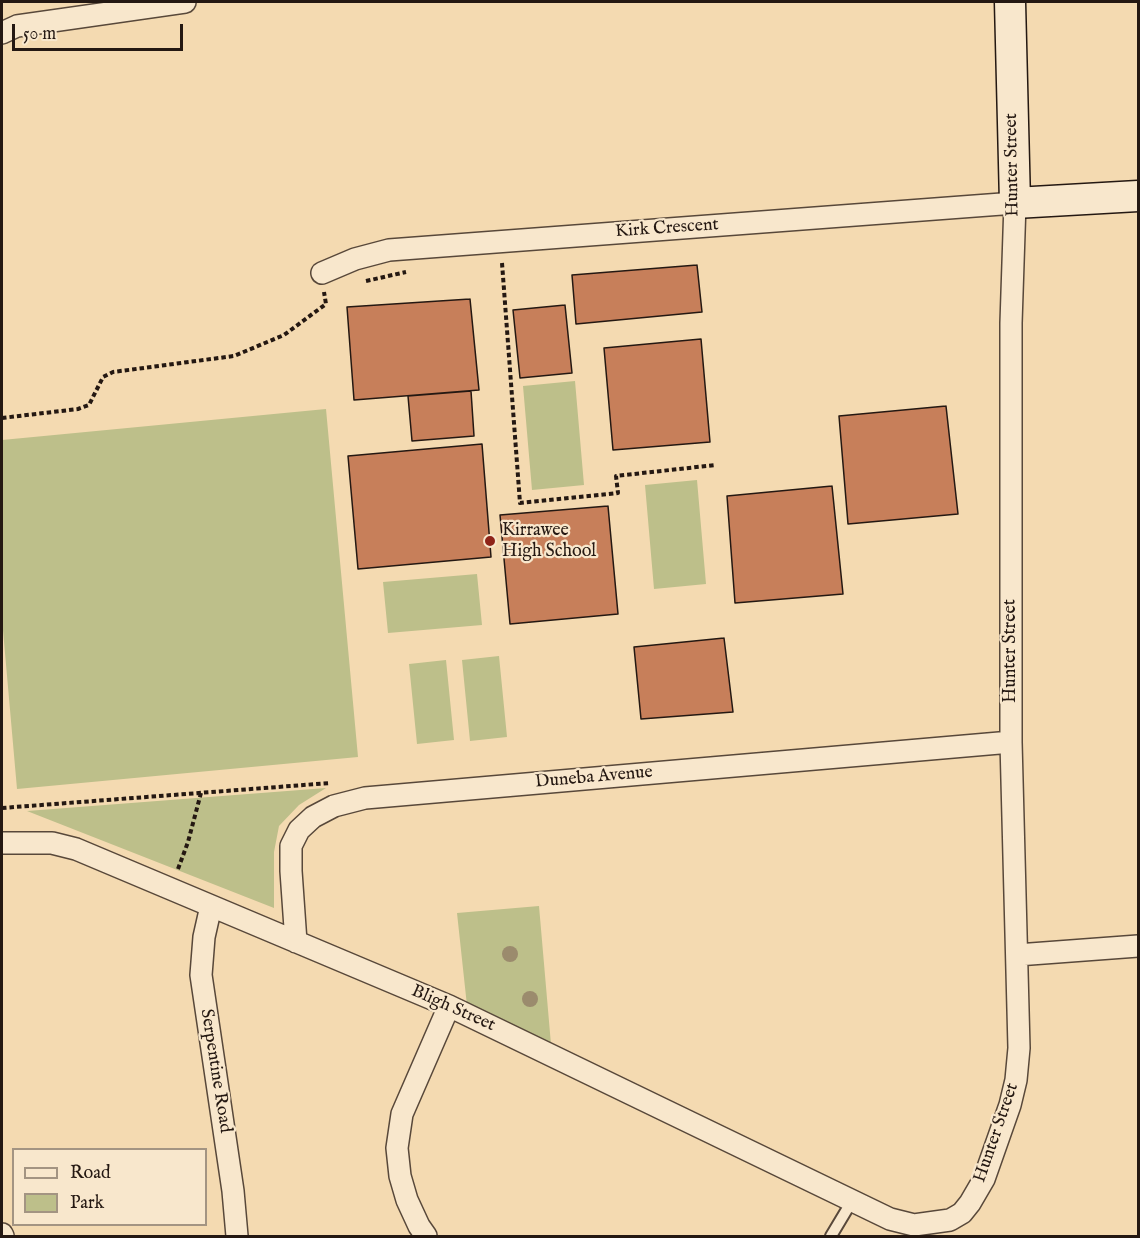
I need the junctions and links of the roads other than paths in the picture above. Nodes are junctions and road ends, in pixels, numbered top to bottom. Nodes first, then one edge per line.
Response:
1 (185, 2) edge
2 (1010, 2) edge
3 (2, 33) edge
4 (1138, 196) edge
5 (1015, 203) junction
6 (322, 273) road end
7 (1011, 742) junction
8 (2, 843) edge
9 (211, 906) junction
10 (296, 942) junction
11 (1138, 946) edge
12 (1017, 955) junction
13 (449, 1006) junction
14 (852, 1201) junction
15 (890, 1219) joint
16 (237, 1236) edge
17 (426, 1236) edge
18 (831, 1236) edge

1 - 3 street
2 - 5 street, Hunter Street
4 - 5 street
5 - 6 street, Kirk Crescent
5 - 7 street, Hunter Street
7 - 10 street, Duneba Avenue
7 - 12 street, Hunter Street
8 - 9 street, Bligh Street
9 - 10 street, Bligh Street
9 - 16 street, Serpentine Road
10 - 13 street, Bligh Street
11 - 12 street
12 - 15 street, Hunter Street
13 - 14 street, Bligh Street
13 - 17 street
14 - 15 street, Bligh Street
14 - 18 lane

